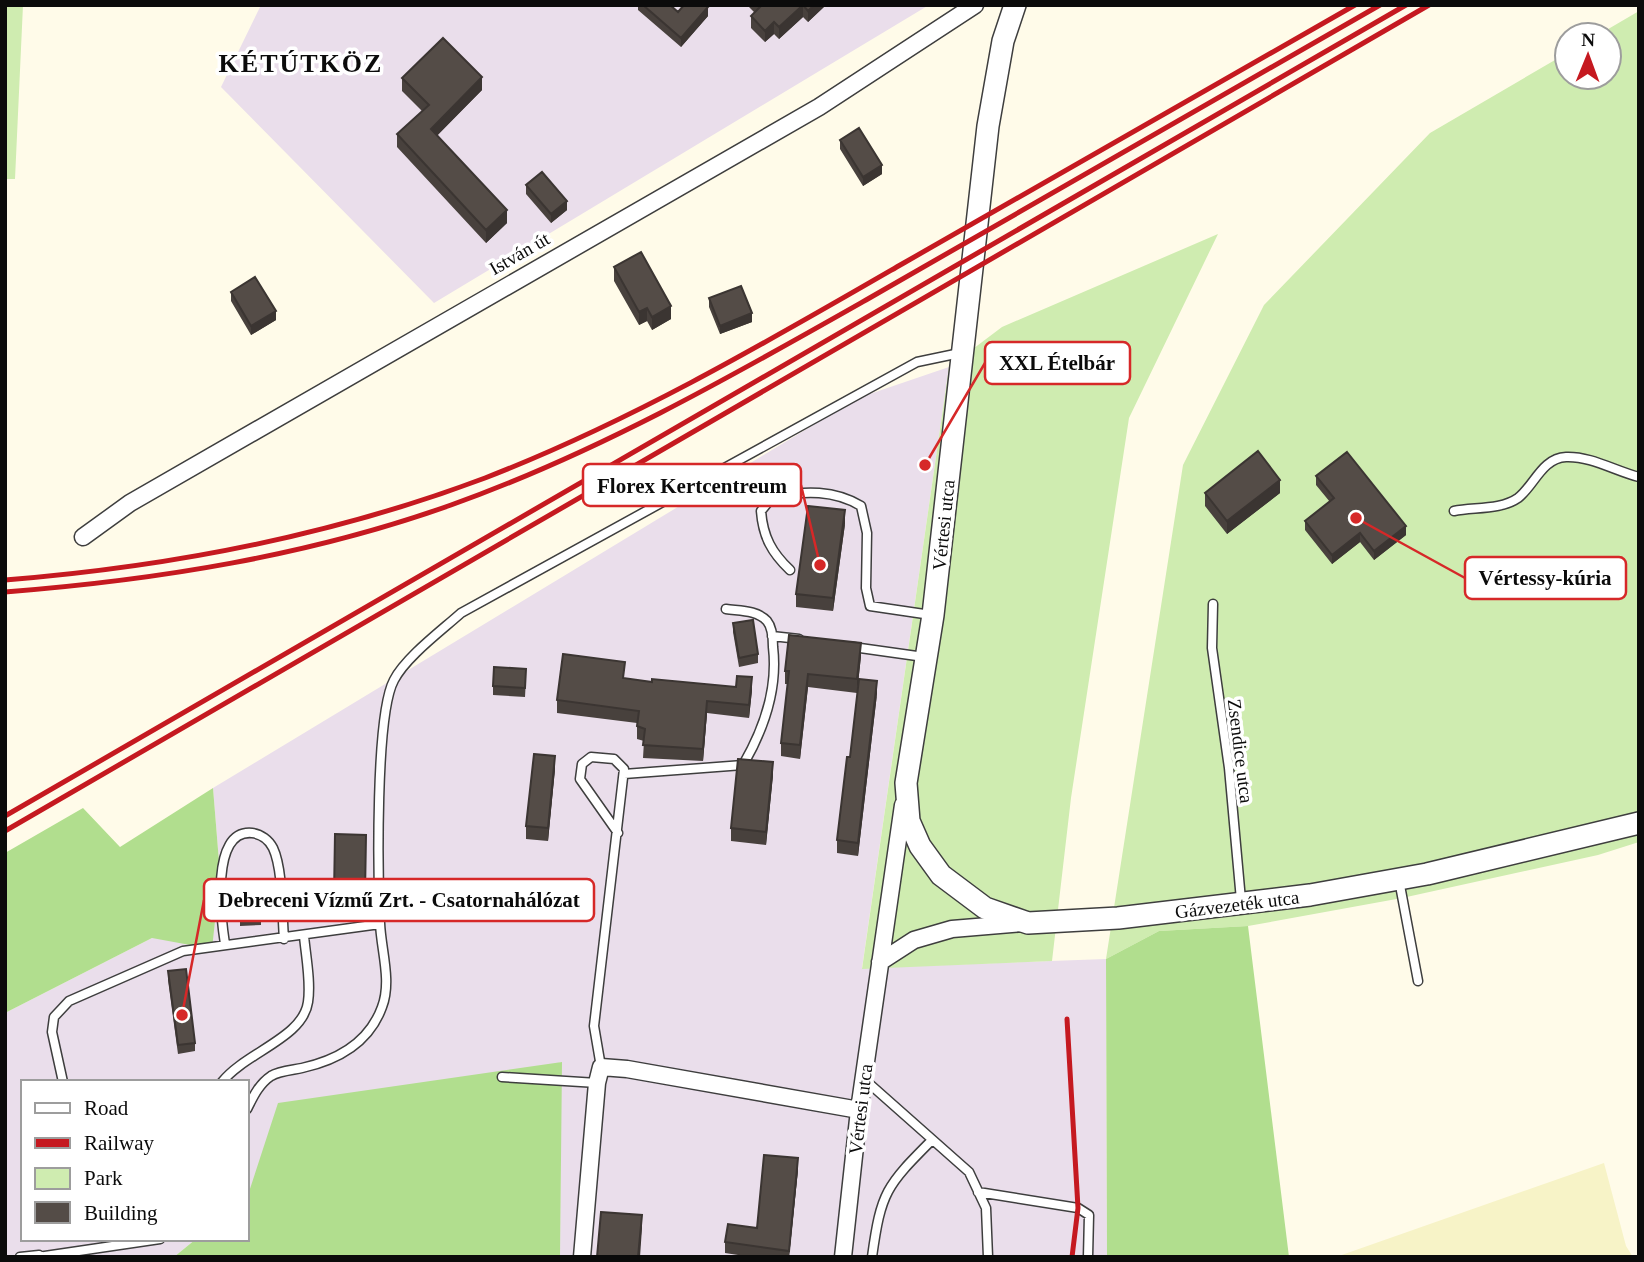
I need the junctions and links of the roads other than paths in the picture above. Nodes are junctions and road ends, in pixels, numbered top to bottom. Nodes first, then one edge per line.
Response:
1 (975, 5) edge
2 (1015, 5) edge
3 (962, 353) junction
4 (1639, 477) edge
5 (1454, 511) dead end
6 (83, 537) dead end
7 (790, 570) dead end
8 (1213, 604) dead end
9 (726, 609) dead end
10 (933, 615) junction
11 (772, 636) junction
12 (811, 641) edge
13 (837, 645) edge
14 (927, 657) junction
15 (624, 774) junction
16 (906, 783) junction
17 (1639, 823) edge
18 (618, 833) junction
19 (1399, 879) junction
20 (1241, 903) junction
21 (1028, 923) junction
22 (380, 924) junction
23 (304, 936) junction
24 (284, 939) junction
25 (225, 944) junction
26 (880, 962) junction
27 (1418, 981) dead end
28 (599, 1075) junction
29 (502, 1077) dead end
30 (864, 1079) junction
31 (63, 1080) edge
32 (224, 1080) edge
33 (248, 1108) edge
34 (859, 1110) junction
35 (932, 1140) junction
36 (978, 1192) junction
37 (133, 1241) edge
38 (106, 1243) edge
39 (39, 1256) edge
40 (20, 1257) edge
41 (582, 1257) edge
42 (843, 1257) edge
43 (872, 1257) edge
44 (988, 1257) edge
45 (1088, 1257) edge

1 - 6 street, István út
2 - 3 street, Vértesi utca
3 - 10 street, Vértesi utca
3 - 22 lane
4 - 5 lane
7 - 10 lane
8 - 20 lane, Zsendice utca
9 - 11 lane
10 - 14 street, Vértesi utca
11 - 12 lane
11 - 15 lane
13 - 14 lane
14 - 16 street, Vértesi utca
15 - 18 lane
15 - 18 lane
16 - 21 street, Gázvezeték utca
16 - 26 street, Vértesi utca
17 - 19 street, Gázvezeték utca
18 - 28 lane
19 - 20 street, Gázvezeték utca
19 - 27 lane
20 - 21 street, Gázvezeték utca
21 - 26 street
22 - 23 lane
22 - 33 lane
23 - 24 lane
23 - 32 lane
24 - 25 lane
24 - 25 lane
25 - 31 lane
26 - 30 street, Vértesi utca
28 - 29 lane
28 - 34 street
28 - 41 street
30 - 34 street, Vértesi utca
30 - 35 lane
34 - 42 street, Vértesi utca
35 - 36 lane
35 - 43 lane
36 - 44 lane
36 - 45 lane
37 - 38 lane
38 - 39 lane
39 - 40 lane

